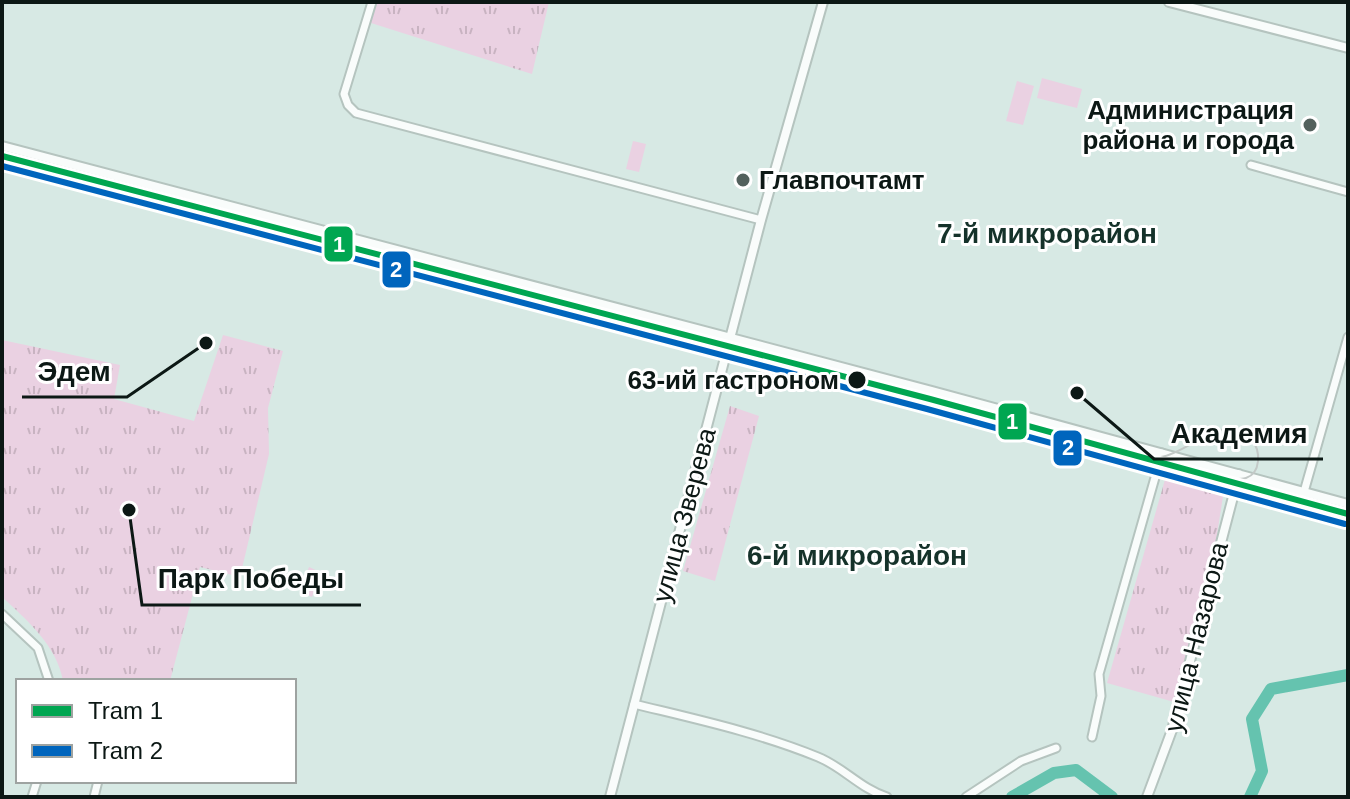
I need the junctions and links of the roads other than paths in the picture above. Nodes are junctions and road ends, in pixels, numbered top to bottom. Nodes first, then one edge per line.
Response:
1 (372, 2) edge
2 (823, 2) edge
3 (1169, 2) edge
4 (1348, 48) edge
5 (2, 146) edge
6 (2, 161) edge
7 (1251, 165) dead end
8 (120, 177) junction
9 (116, 191) junction
10 (1348, 192) edge
11 (761, 220) junction
12 (384, 247) junction
13 (428, 259) junction
14 (380, 261) junction
15 (473, 271) junction
16 (424, 273) junction
17 (519, 284) junction
18 (469, 285) junction
19 (564, 296) junction
20 (516, 297) junction
21 (594, 304) junction
22 (560, 309) junction
23 (591, 317) junction
24 (647, 317) junction
25 (643, 330) junction
26 (1348, 337) edge
27 (730, 339) junction
28 (726, 353) junction
29 (797, 357) junction
30 (793, 370) junction
31 (973, 402) junction
32 (1015, 413) junction
33 (971, 417) junction
34 (1012, 428) junction
35 (1162, 453) junction
36 (1158, 466) junction
37 (1239, 474) junction
38 (1254, 479) junction
39 (1266, 482) junction
40 (1235, 488) junction
41 (1304, 492) junction
42 (1252, 493) junction
43 (1263, 496) junction
44 (1348, 504) edge
45 (1300, 506) junction
46 (1348, 518) edge
47 (2, 614) edge
48 (48, 679) edge
49 (634, 704) junction
50 (1092, 737) dead end
51 (1056, 748) dead end
52 (610, 797) edge
53 (887, 797) edge
54 (966, 797) edge
55 (1147, 797) edge

1 - 11 street
2 - 11 main road, улица Зверева
3 - 4 main road
5 - 8 main road
6 - 9 main road
7 - 10 street
8 - 9 street
8 - 12 main road
9 - 14 main road
11 - 27 main road, улица Зверева
12 - 13 main road
12 - 14 street
13 - 15 main road
13 - 16 street
14 - 16 main road
15 - 17 main road
15 - 18 street
16 - 18 main road
17 - 19 main road
17 - 20 street
18 - 20 main road
19 - 21 main road
19 - 22 street
20 - 22 main road
21 - 23 street
21 - 24 main road
22 - 23 main road
23 - 25 main road
24 - 25 street
24 - 27 main road
25 - 28 main road
26 - 41 street
27 - 28 main road, улица Зверева
27 - 29 main road
28 - 30 main road
28 - 49 main road, улица Зверева
29 - 30 street
29 - 31 main road
30 - 33 main road
31 - 32 main road
31 - 33 street
32 - 34 street
32 - 35 main road
33 - 34 main road
34 - 36 main road
35 - 36 street
35 - 37 main road
36 - 40 main road
36 - 50 street
37 - 38 main road
37 - 40 main road, улица Назарова
38 - 39 main road
38 - 42 street
39 - 41 main road
39 - 43 main road
40 - 42 main road
40 - 55 main road, улица Назарова
41 - 44 main road
41 - 45 street
42 - 43 main road
43 - 45 main road
45 - 46 main road
47 - 48 street
49 - 52 main road, улица Зверева
49 - 53 street
51 - 54 street

